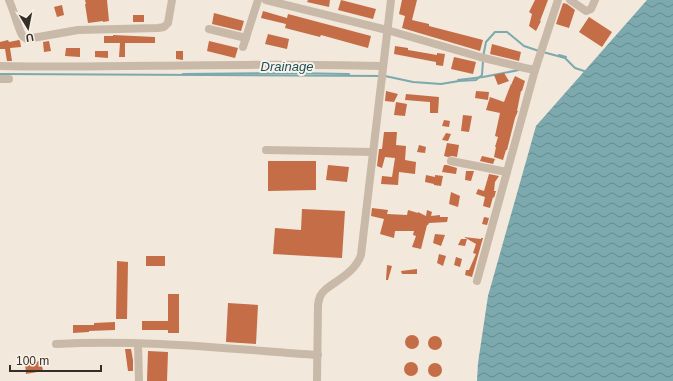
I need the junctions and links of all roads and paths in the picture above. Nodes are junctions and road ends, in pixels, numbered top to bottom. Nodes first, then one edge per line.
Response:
1 (9, 0) edge
2 (172, 0) edge
3 (258, 0) edge
4 (266, 0) edge
5 (391, 0) edge
6 (558, 0) edge
7 (570, 0) edge
8 (595, 0) edge
9 (209, 29) dead end
10 (387, 30) junction
11 (246, 38) junction
12 (243, 47) dead end
13 (0, 66) edge
14 (383, 69) junction
15 (535, 70) junction
16 (0, 79) edge
17 (9, 79) dead end
18 (266, 150) dead end
19 (372, 152) junction
20 (451, 161) dead end
21 (507, 172) junction
22 (477, 281) dead end
23 (56, 344) dead end
24 (138, 344) junction
25 (318, 356) junction
26 (139, 381) edge
27 (317, 381) edge

1 - 2 street
3 - 11 street
4 - 10 street
5 - 10 street
6 - 15 street
7 - 8 street
9 - 11 street
10 - 14 street
10 - 15 street
11 - 12 street
13 - 14 street
14 - 19 street
15 - 21 street
16 - 17 street
18 - 19 street
19 - 25 street
20 - 21 street
21 - 22 street
23 - 24 street
24 - 25 street
24 - 26 street
25 - 27 street

